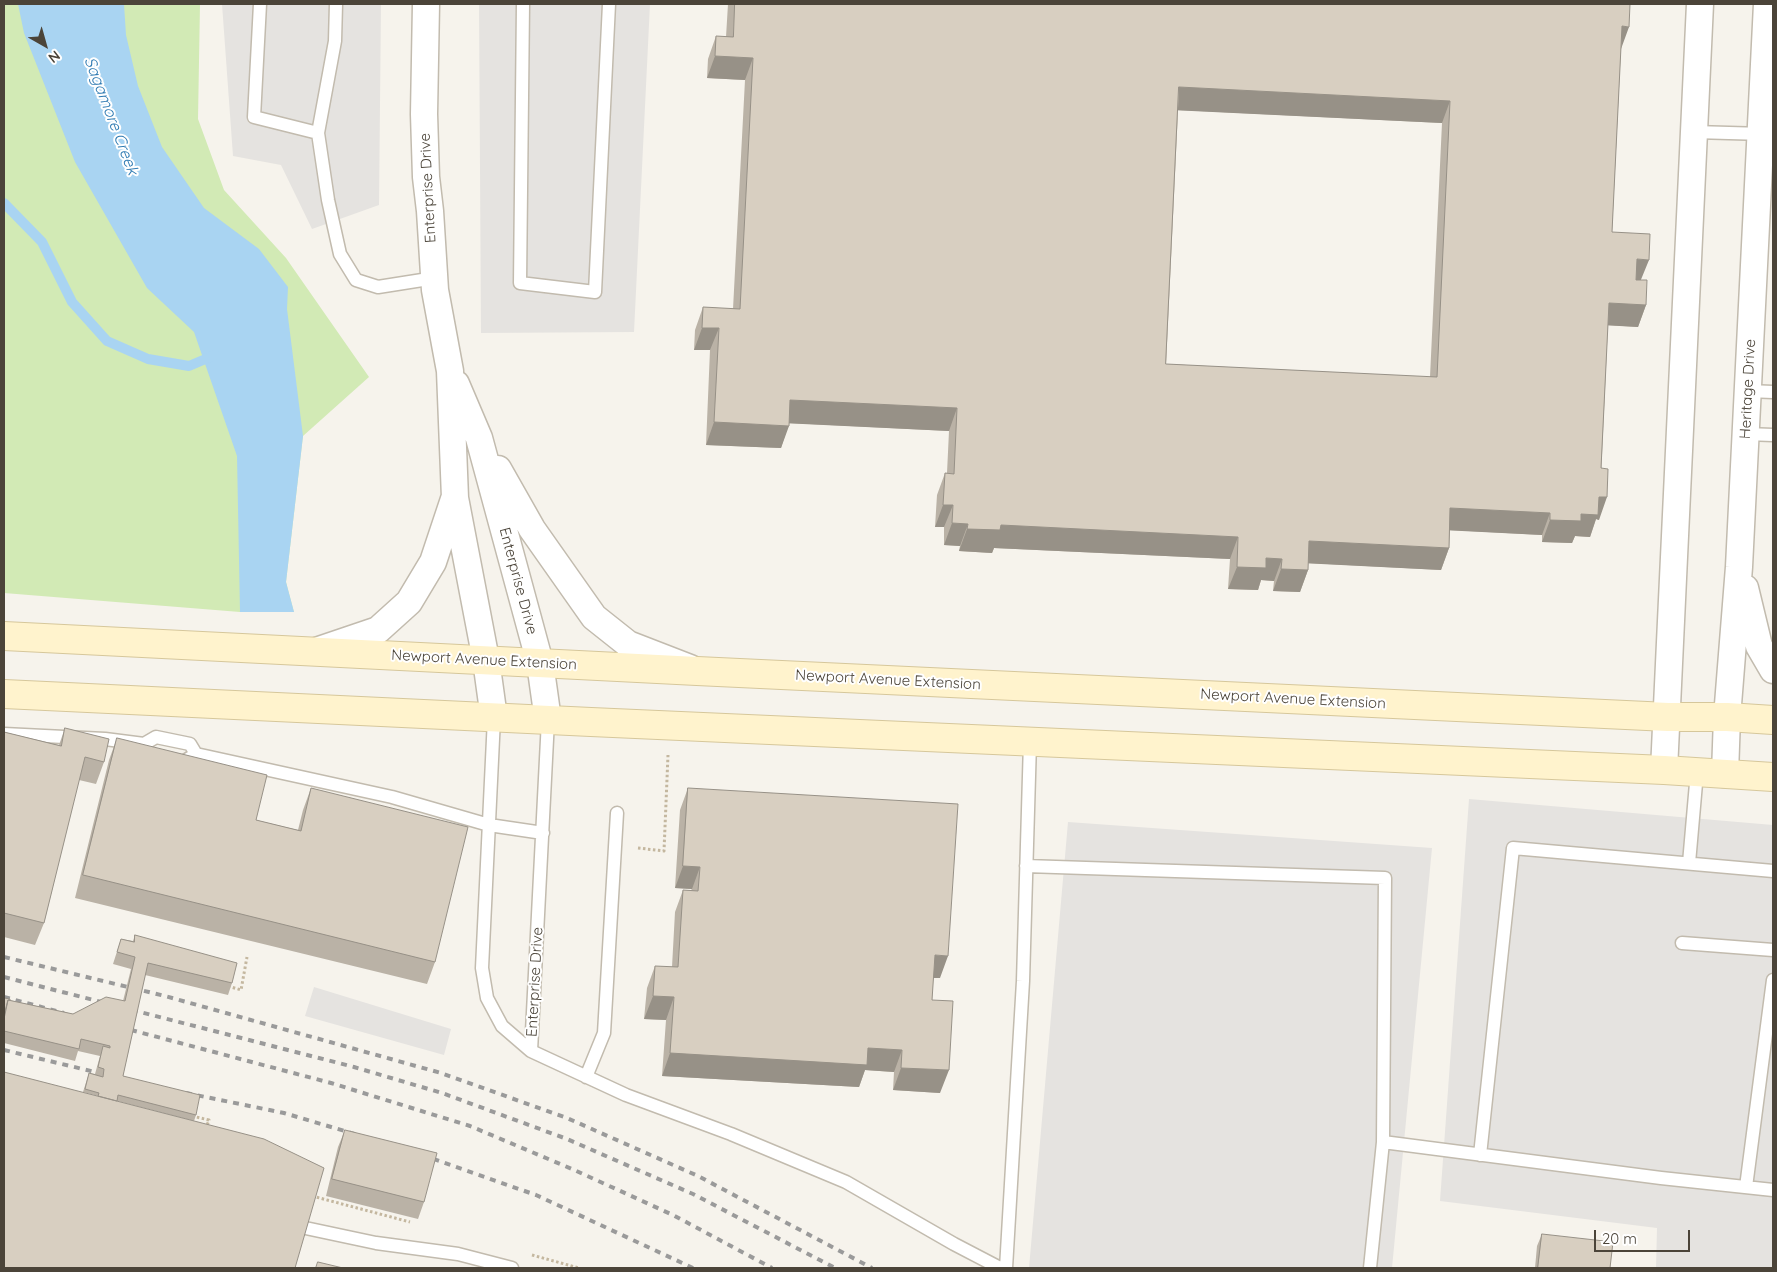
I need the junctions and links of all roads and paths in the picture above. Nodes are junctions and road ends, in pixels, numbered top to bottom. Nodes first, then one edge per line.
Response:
1 (260, 4) edge
2 (336, 4) edge
3 (426, 4) edge
4 (523, 4) edge
5 (609, 4) edge
6 (1700, 4) edge
7 (1768, 4) edge
8 (318, 132) junction
9 (1694, 132) junction
10 (1769, 132) edge
11 (434, 278) junction
12 (450, 371) junction
13 (1761, 391) edge
14 (1746, 434) junction
15 (1773, 435) edge
16 (480, 438) junction
17 (454, 498) junction
18 (1739, 567) junction
19 (4, 636) edge
20 (316, 651) junction
21 (486, 660) junction
22 (540, 663) junction
23 (1773, 670) edge
24 (697, 671) junction
25 (4, 694) edge
26 (1668, 717) junction
27 (1727, 717) junction
28 (494, 718) junction
29 (548, 720) junction
30 (1773, 720) edge
31 (4, 734) edge
32 (1030, 742) junction
33 (669, 745) dead end
34 (196, 754) junction
35 (167, 758) edge
36 (1664, 770) junction
37 (1697, 772) junction
38 (1725, 774) junction
39 (1773, 778) edge
40 (618, 813) dead end
41 (489, 825) junction
42 (543, 833) junction
43 (664, 850) dead end
44 (1689, 863) junction
45 (1026, 866) junction
46 (1773, 871) edge
47 (1682, 943) dead end
48 (1773, 950) edge
49 (247, 957) dead end
50 (1773, 980) edge
51 (227, 986) edge
52 (531, 1052) junction
53 (586, 1077) junction
54 (188, 1115) edge
55 (206, 1128) edge
56 (1383, 1142) junction
57 (1480, 1155) junction
58 (1746, 1187) junction
59 (1773, 1190) edge
60 (306, 1194) edge
61 (419, 1225) edge
62 (296, 1226) edge
63 (523, 1253) dead end
64 (512, 1268) edge
65 (579, 1268) edge
66 (1000, 1268) edge
67 (1006, 1268) edge
68 (1370, 1268) edge

1 - 8 lane
2 - 8 lane
3 - 11 street, Enterprise Drive
4 - 5 lane
6 - 9 street
7 - 10 street, Heritage Drive
8 - 11 lane
9 - 10 lane
9 - 26 street
10 - 13 street, Heritage Drive
11 - 12 street, Enterprise Drive
12 - 16 street, Enterprise Drive
12 - 17 street, Enterprise Drive
13 - 14 street, Heritage Drive
14 - 15 lane
14 - 18 street, Heritage Drive
16 - 22 street, Enterprise Drive
16 - 24 street, Enterprise Drive
17 - 20 street, Enterprise Drive
17 - 21 street, Enterprise Drive
18 - 23 street
18 - 27 street, Heritage Drive
19 - 20 main road, Newport Avenue Extension
20 - 21 main road, Newport Avenue Extension
21 - 22 main road, Newport Avenue Extension
21 - 28 street, Enterprise Drive
22 - 24 main road, Newport Avenue Extension
22 - 29 street, Enterprise Drive
24 - 26 main road, Newport Avenue Extension
25 - 28 main road
26 - 27 main road, Newport Avenue Extension
26 - 36 street
27 - 30 main road, Newport Avenue Extension
27 - 38 street, Heritage Drive
28 - 29 main road
28 - 41 lane, Enterprise Drive
29 - 32 main road
29 - 42 lane, Enterprise Drive
31 - 34 lane
32 - 36 main road
32 - 45 lane
33 - 43 path
34 - 35 lane
34 - 41 lane
36 - 37 main road
37 - 38 main road
37 - 44 lane
38 - 39 main road
40 - 53 lane
41 - 42 lane
41 - 52 lane, Enterprise Drive
42 - 52 lane, Enterprise Drive
44 - 46 lane
44 - 57 lane
45 - 56 lane
45 - 67 lane
47 - 48 lane
49 - 51 path
50 - 58 lane
52 - 53 lane
53 - 66 lane
54 - 55 path
56 - 57 lane
56 - 68 lane
57 - 58 lane
58 - 59 lane
60 - 61 path
62 - 64 lane
63 - 65 path

